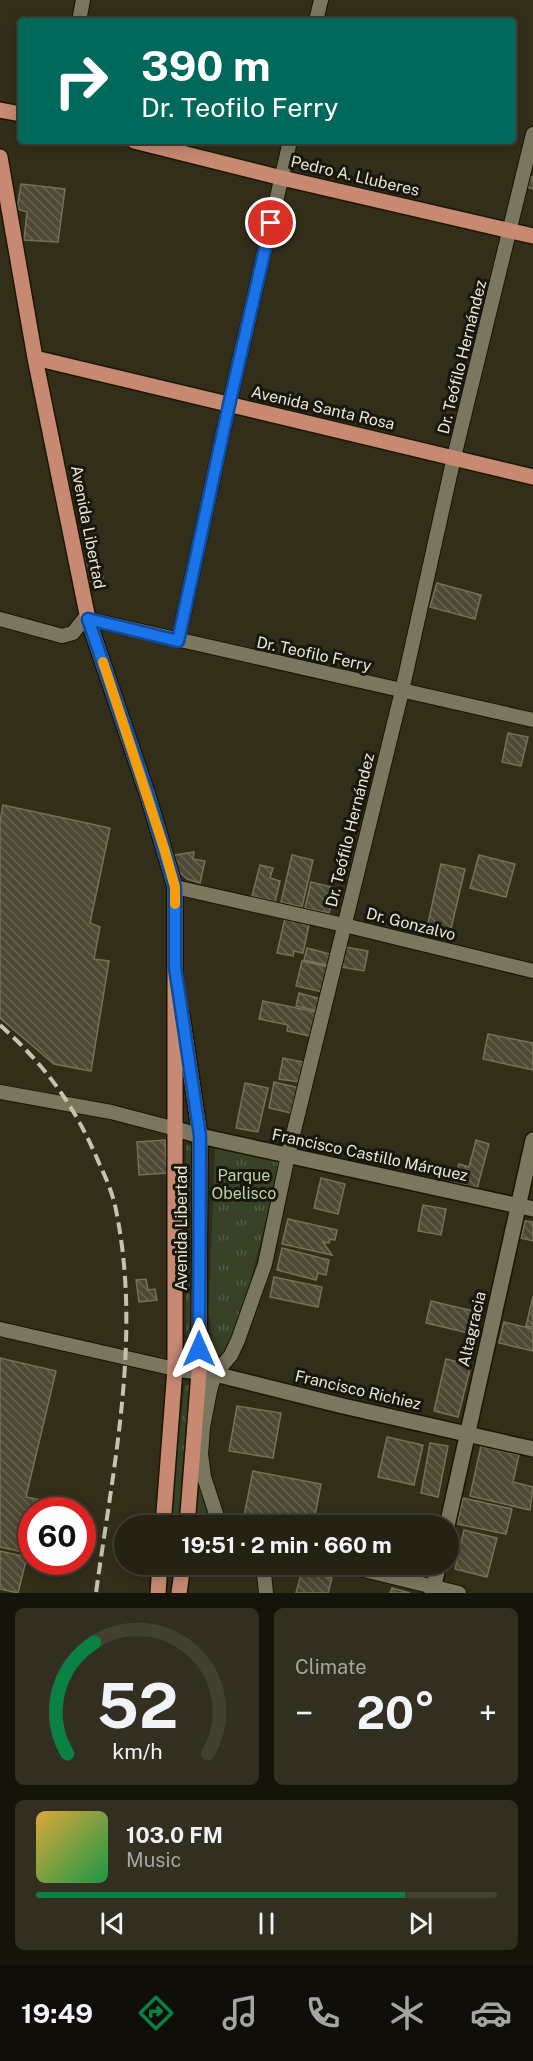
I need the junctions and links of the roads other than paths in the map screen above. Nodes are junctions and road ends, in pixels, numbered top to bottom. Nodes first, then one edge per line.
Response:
1 (83, 0) edge
2 (321, 0) edge
3 (80, 18) edge
4 (317, 18) edge
5 (0, 110) edge
6 (18, 113) edge
7 (533, 134) edge
8 (146, 144) edge
9 (289, 144) edge
10 (0, 157) edge
11 (282, 178) junction
12 (5, 212) edge
13 (510, 230) junction
14 (533, 236) edge
15 (35, 358) junction
16 (229, 405) junction
17 (454, 458) junction
18 (533, 477) edge
19 (0, 619) edge
20 (88, 619) junction
21 (178, 641) junction
22 (402, 691) junction
23 (533, 720) edge
24 (175, 887) junction
25 (344, 925) junction
26 (175, 967) junction
27 (533, 971) edge
28 (0, 1092) edge
29 (176, 1129) junction
30 (200, 1136) junction
31 (533, 1140) edge
32 (288, 1155) junction
33 (526, 1208) edge
34 (0, 1329) edge
35 (175, 1369) junction
36 (199, 1372) junction
37 (215, 1374) junction
38 (467, 1433) junction
39 (533, 1449) edge
40 (164, 1515) edge
41 (188, 1515) edge
42 (216, 1515) edge
43 (449, 1515) edge
44 (159, 1575) edge
45 (181, 1575) edge
46 (264, 1575) edge
47 (379, 1575) edge
48 (436, 1575) edge
49 (433, 1590) edge
50 (158, 1593) edge
51 (179, 1593) edge
52 (266, 1593) edge
53 (459, 1593) edge

1 - 3 street
2 - 4 street
5 - 6 main road
7 - 13 street, Dr. Teófilo Hernández
8 - 11 main road, Pedro A. Lluberes
9 - 11 street
10 - 12 main road, Avenida Libertad
11 - 13 main road, Pedro A. Lluberes
11 - 16 street
12 - 15 main road, Avenida Libertad
13 - 14 main road, Pedro A. Lluberes
13 - 17 street, Dr. Teófilo Hernández
15 - 16 main road, Avenida Santa Rosa
15 - 20 main road, Avenida Libertad
16 - 17 main road, Avenida Santa Rosa
16 - 21 street
17 - 18 main road, Avenida Santa Rosa
17 - 22 street, Dr. Teófilo Hernández
19 - 20 street
20 - 21 street, Dr. Teofilo Ferry
20 - 24 main road, Avenida Libertad
21 - 22 street, Dr. Teofilo Ferry
22 - 23 street, Dr. Teofilo Ferry
22 - 25 street, Dr. Teófilo Hernández
24 - 25 street, Dr. Gonzalvo
24 - 26 main road, Avenida Libertad
25 - 27 street, Dr. Gonzalvo
25 - 32 street, Dr. Teófilo Hernández
26 - 29 main road, Avenida Libertad
26 - 30 main road, Avenida Libertad
28 - 29 street
29 - 30 main road, Francisco Castillo Márquez
29 - 35 main road, Avenida Libertad
30 - 32 main road, Francisco Castillo Márquez
30 - 36 main road, Avenida Libertad
31 - 33 main road, Altagracia
32 - 33 main road, Francisco Castillo Márquez
32 - 37 street, Dr. Teófilo Hernández
33 - 38 main road, Altagracia
34 - 35 street
35 - 36 main road, Francisco Richiez
35 - 40 main road, Avenida Libertad
36 - 37 main road, Francisco Richiez
36 - 41 main road, Avenida Libertad
37 - 38 main road, Francisco Richiez
37 - 42 street, Dr. Teófilo Hernández
38 - 39 main road, Francisco Richiez
38 - 43 main road, Altagracia
44 - 50 main road
45 - 51 main road
46 - 52 street
47 - 49 street
48 - 49 main road
49 - 53 street

